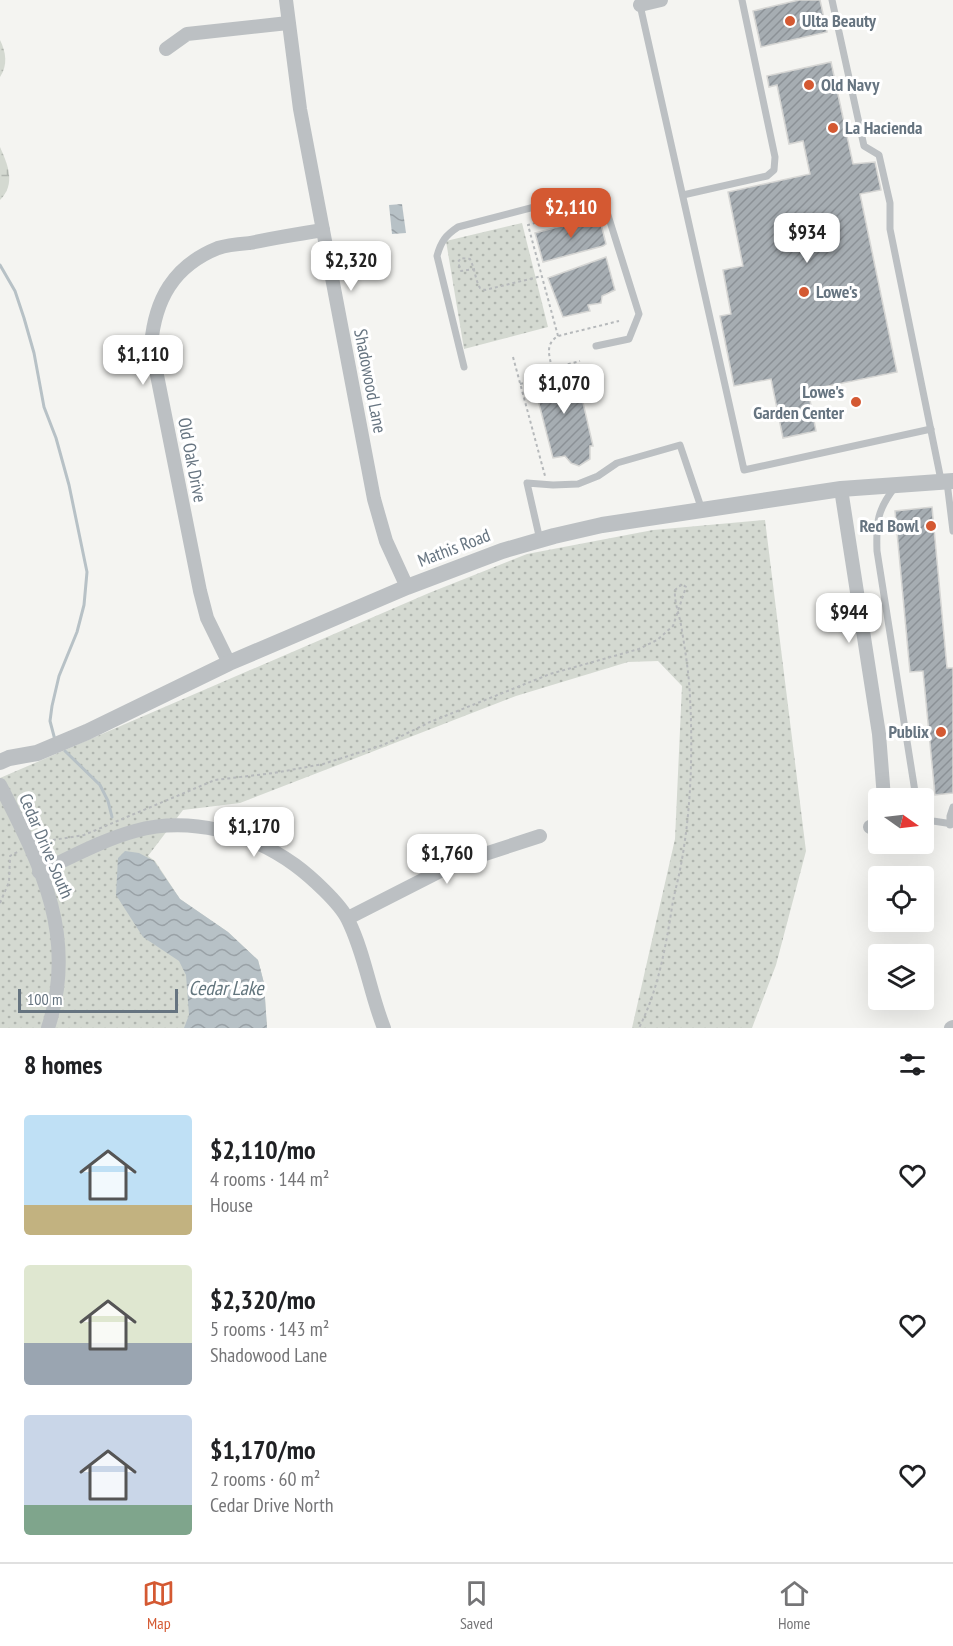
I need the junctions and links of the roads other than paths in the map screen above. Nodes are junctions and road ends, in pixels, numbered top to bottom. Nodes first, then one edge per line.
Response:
1 (286, 0) edge
2 (661, 0) edge
3 (742, 0) edge
4 (832, 0) edge
5 (640, 5) joint
6 (288, 23) junction
7 (166, 50) dead end
8 (683, 195) junction
9 (323, 230) junction
10 (596, 346) dead end
11 (464, 367) dead end
12 (931, 429) junction
13 (947, 482) edge
14 (896, 485) junction
15 (841, 489) junction
16 (702, 510) junction
17 (953, 531) edge
18 (540, 540) junction
19 (407, 587) junction
20 (229, 663) junction
21 (0, 762) edge
22 (0, 785) edge
23 (883, 788) edge
24 (914, 788) edge
25 (953, 807) edge
26 (934, 821) edge
27 (952, 824) edge
28 (540, 836) dead end
29 (39, 872) junction
30 (348, 918) junction
31 (48, 1028) edge
32 (384, 1028) edge

1 - 6 street, Shadowood Lane
2 - 5 street
3 - 8 lane
4 - 12 lane
5 - 8 lane
6 - 7 street
6 - 9 street, Shadowood Lane
8 - 12 lane
9 - 19 street, Shadowood Lane
9 - 20 street, Old Oak Drive
10 - 11 lane
12 - 13 lane
13 - 14 street, Mathis Road
13 - 17 lane
14 - 15 street, Mathis Road
14 - 24 lane
15 - 16 street, Mathis Road
15 - 23 street
16 - 18 street, Mathis Road
16 - 18 lane
18 - 19 street, Mathis Road
19 - 20 street, Mathis Road
20 - 21 street, Mathis Road
22 - 29 street, Cedar Drive South
25 - 27 lane
26 - 27 lane
28 - 30 street
29 - 30 street
29 - 31 street, Cedar Drive South
30 - 32 street

